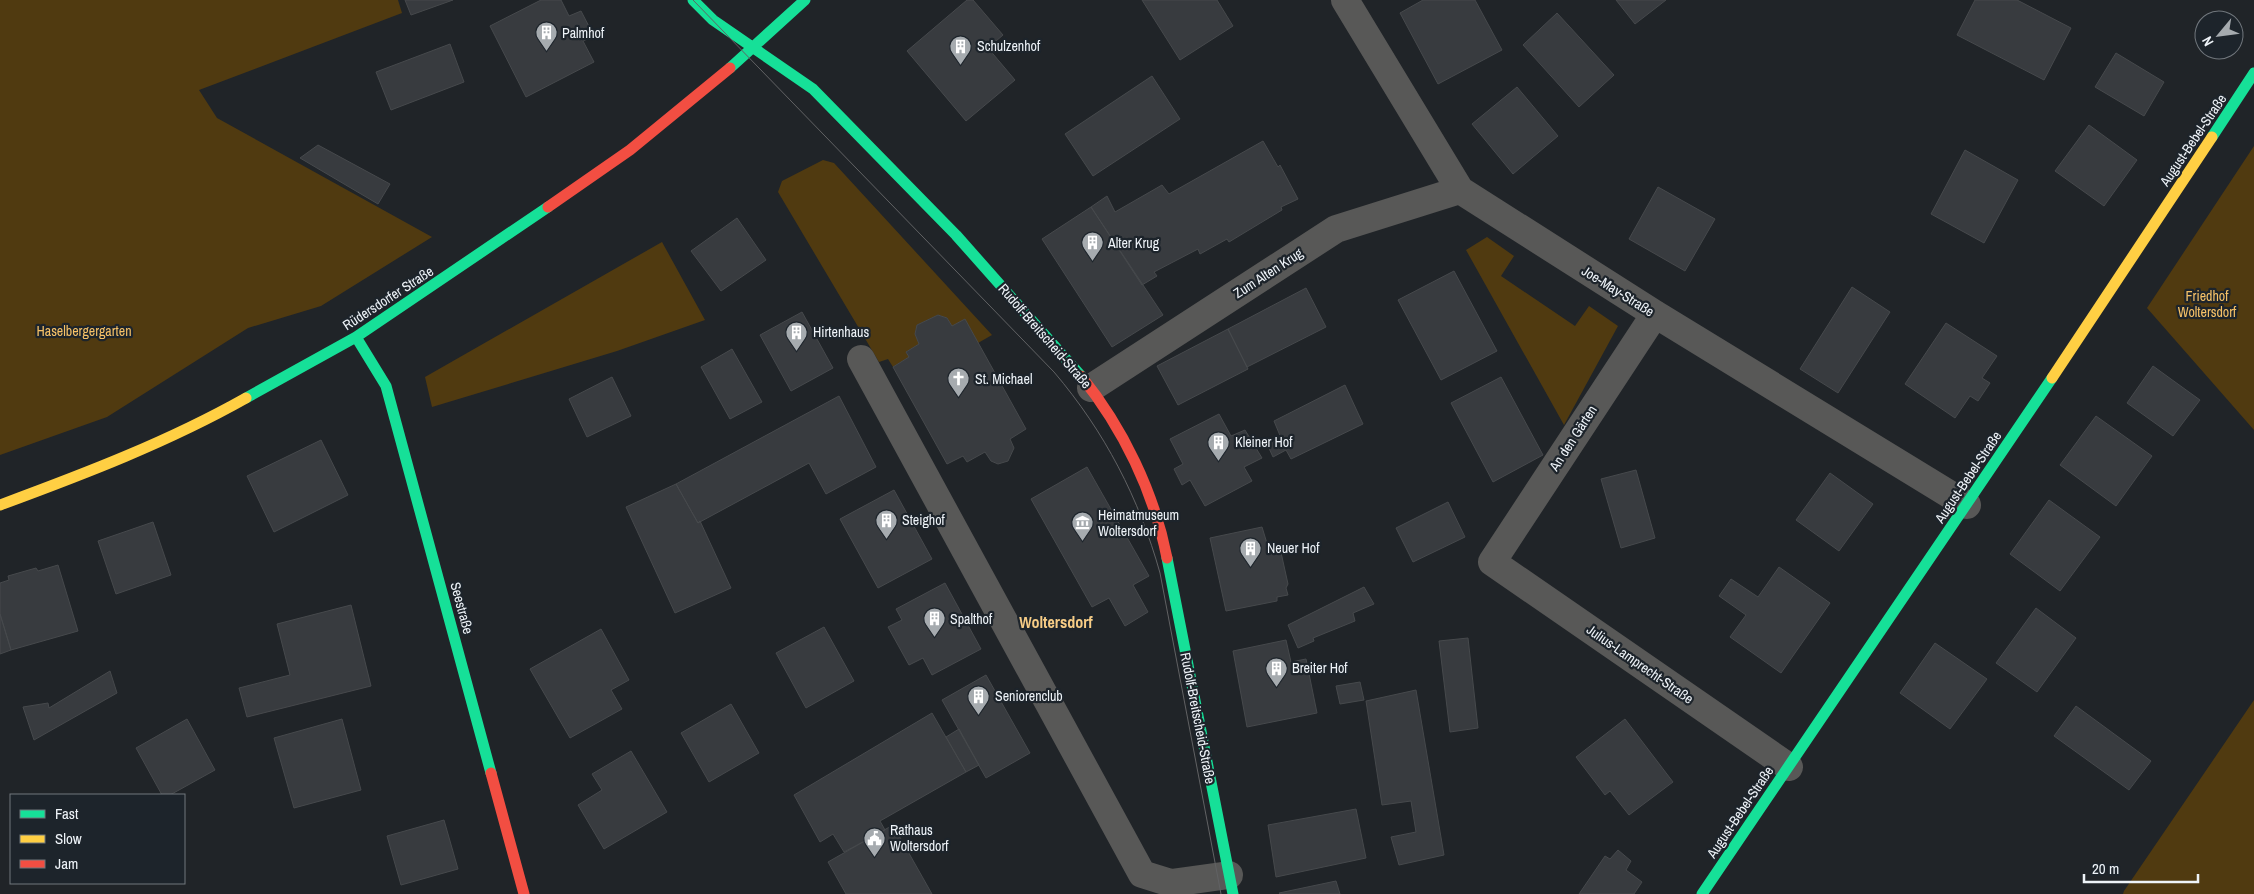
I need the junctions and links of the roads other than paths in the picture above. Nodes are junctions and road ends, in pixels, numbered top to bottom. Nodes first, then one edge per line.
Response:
1 (693, 0) edge
2 (805, 0) edge
3 (1345, 0) edge
4 (753, 49) junction
5 (2254, 73) edge
6 (1460, 190) junction
7 (1654, 314) junction
8 (356, 337) junction
9 (861, 359) dead end
10 (1091, 388) junction
11 (0, 505) edge
12 (1967, 505) junction
13 (1492, 562) joint
14 (1789, 767) junction
15 (1231, 884) edge
16 (524, 894) edge
17 (1702, 894) edge

1 - 4 street, Rudolf-Breitscheid-Straße
2 - 4 street, Rüdersdorfer Straße
3 - 6 street, Joe-May-Straße
4 - 8 street, Rüdersdorfer Straße
4 - 10 street, Rudolf-Breitscheid-Straße
5 - 12 street, August-Bebel-Straße
6 - 7 street, Joe-May-Straße
6 - 10 street, Zum Alten Krug
7 - 12 street, Joe-May-Straße
7 - 13 street, An den Gärten
8 - 11 street, Rüdersdorfer Straße
8 - 16 street, Seestraße
9 - 15 street, Rudolf-Breitscheid-Straße
10 - 15 street, Rudolf-Breitscheid-Straße
12 - 14 street, August-Bebel-Straße
13 - 14 street, Julius-Lamprecht-Straße
14 - 17 street, August-Bebel-Straße

